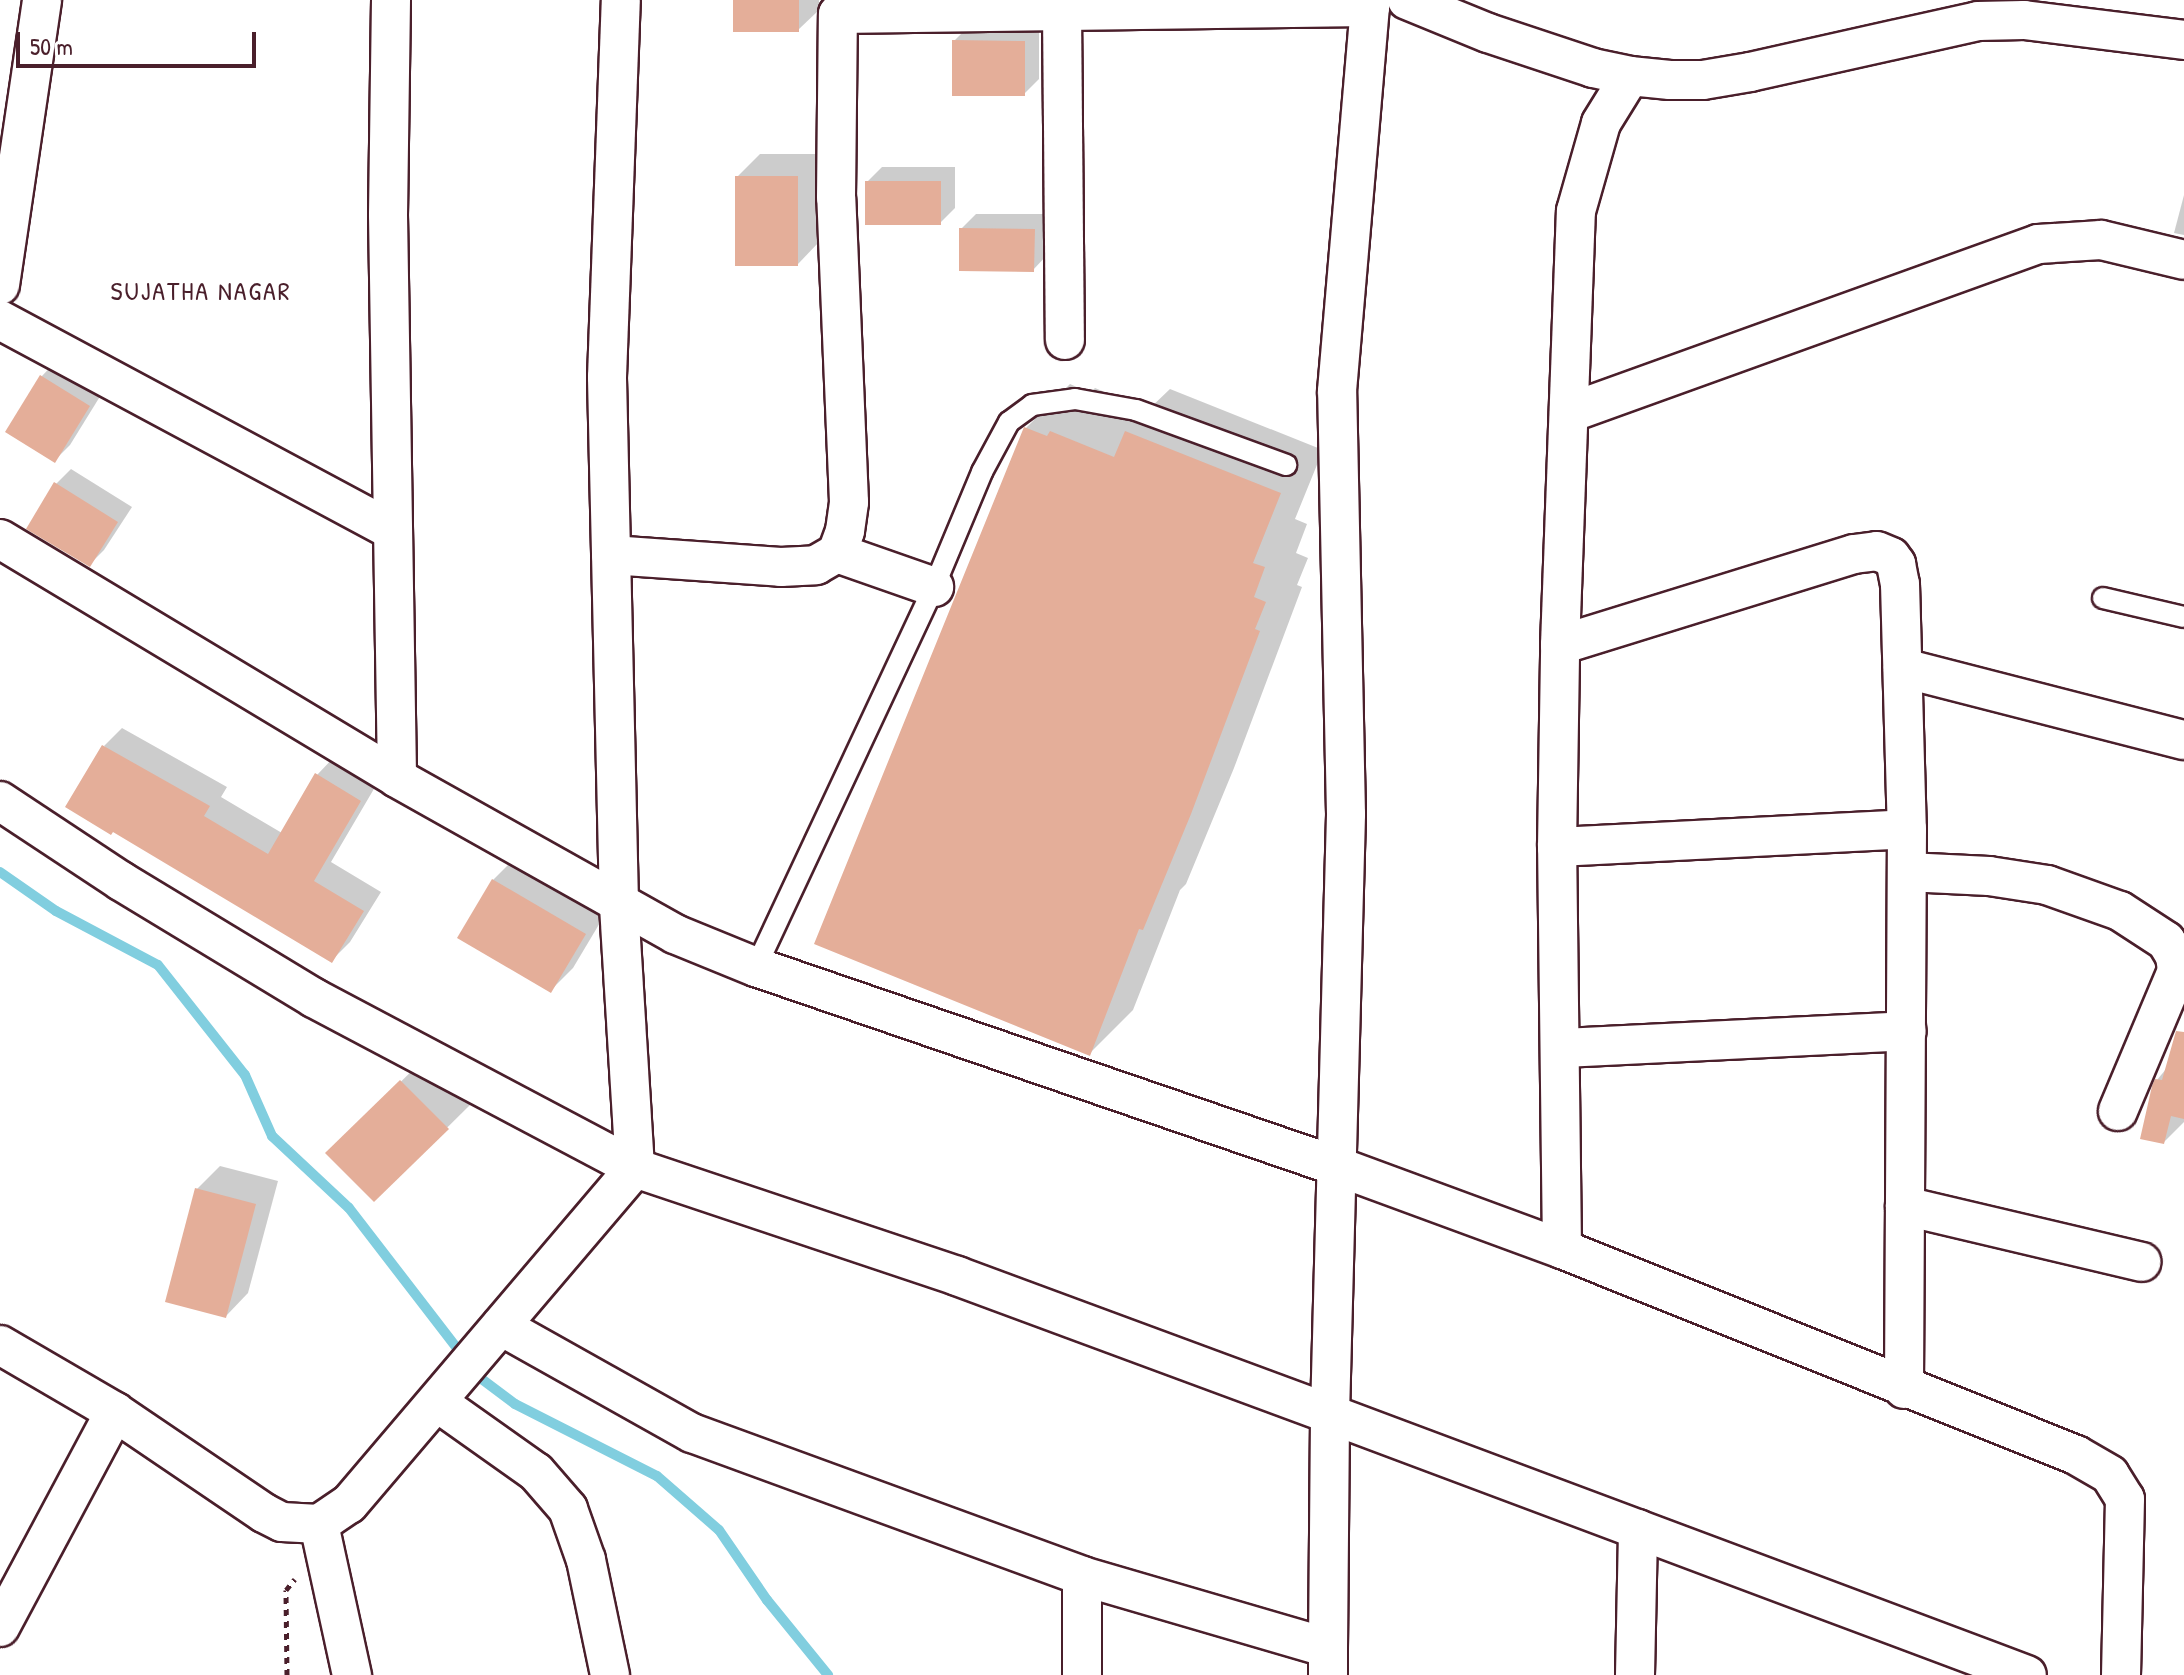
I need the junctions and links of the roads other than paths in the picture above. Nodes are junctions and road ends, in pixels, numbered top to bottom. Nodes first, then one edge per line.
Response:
1 (42, 0) edge
2 (391, 0) edge
3 (621, 0) edge
4 (1407, 0) edge
5 (1370, 4) edge
6 (838, 7) edge
7 (1062, 11) junction
8 (2184, 40) edge
9 (1630, 76) junction
10 (2184, 260) edge
11 (0, 285) edge
12 (0, 320) edge
13 (1065, 340) dead end
14 (1569, 413) junction
15 (1286, 465) dead end
16 (392, 530) junction
17 (0, 539) edge
18 (837, 553) junction
19 (611, 555) junction
20 (934, 587) junction
21 (2103, 598) dead end
22 (2184, 617) edge
23 (1560, 645) junction
24 (1903, 668) junction
25 (2184, 740) edge
26 (397, 778) junction
27 (0, 801) edge
28 (1907, 829) junction
29 (1557, 847) junction
30 (1907, 872) junction
31 (619, 903) junction
32 (756, 967) junction
33 (1907, 1031) junction
34 (1562, 1048) junction
35 (2118, 1111) dead end
36 (1339, 1167) junction
37 (635, 1168) junction
38 (1905, 1206) junction
39 (1562, 1249) junction
40 (2141, 1262) dead end
41 (496, 1331) junction
42 (0, 1345) edge
43 (1904, 1389) junction
44 (444, 1394) junction
45 (115, 1412) junction
46 (1330, 1414) junction
47 (1638, 1529) junction
48 (321, 1533) junction
49 (1082, 1576) junction
50 (0, 1627) edge
51 (1328, 1661) edge
52 (352, 1675) edge
53 (610, 1675) edge
54 (1082, 1675) edge
55 (1635, 1675) edge
56 (2027, 1675) edge
57 (2121, 1675) edge

1 - 11 street
2 - 16 street
3 - 19 street
4 - 9 street
5 - 7 street
5 - 36 street
6 - 7 street
6 - 18 street
7 - 13 street
8 - 9 street
9 - 14 street
10 - 14 street
12 - 16 street
14 - 23 street
15 - 20 lane
16 - 26 street
17 - 26 street
18 - 19 street
18 - 20 street
19 - 31 street
20 - 32 lane
21 - 22 lane
23 - 24 street
23 - 29 street
24 - 25 street
24 - 28 street
26 - 31 street
27 - 37 street
28 - 29 street
28 - 30 street
29 - 34 street
30 - 33 street
30 - 35 street
31 - 32 street
31 - 37 street
32 - 36 street
33 - 34 street
33 - 38 street
34 - 39 street
36 - 39 street
36 - 46 street
37 - 41 street
37 - 46 street
38 - 40 street
38 - 43 street
39 - 43 street
41 - 44 street
41 - 49 street
42 - 45 street
43 - 57 street
44 - 48 street
44 - 53 street
45 - 48 street
45 - 50 street
46 - 47 street
46 - 51 street
47 - 55 street
47 - 56 street
48 - 52 street
49 - 51 street
49 - 54 street

